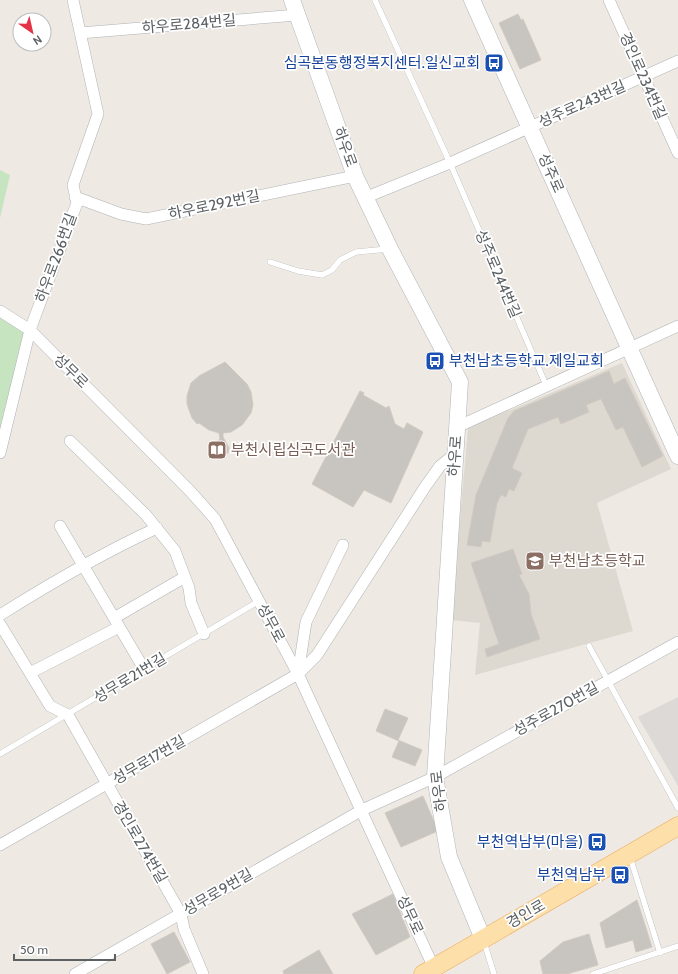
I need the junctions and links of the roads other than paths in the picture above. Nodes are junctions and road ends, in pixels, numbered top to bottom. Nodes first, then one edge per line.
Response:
1 (73, 0) edge
2 (292, 0) edge
3 (375, 0) edge
4 (472, 0) edge
5 (609, 0) edge
6 (297, 15) junction
7 (80, 32) junction
8 (678, 61) edge
9 (643, 76) junction
10 (530, 127) junction
11 (678, 153) edge
12 (450, 163) junction
13 (355, 176) junction
14 (75, 197) junction
15 (367, 197) junction
16 (390, 248) junction
17 (270, 262) dead end
18 (0, 311) edge
19 (678, 326) edge
20 (30, 330) junction
21 (629, 347) junction
22 (546, 386) junction
23 (457, 427) junction
24 (70, 441) dead end
25 (0, 453) edge
26 (455, 454) junction
27 (678, 456) edge
28 (60, 526) dead end
29 (157, 528) junction
30 (343, 544) dead end
31 (83, 566) junction
32 (185, 577) junction
33 (259, 601) junction
34 (0, 615) edge
35 (116, 623) junction
36 (0, 624) edge
37 (204, 634) junction
38 (678, 642) edge
39 (589, 646) dead end
40 (144, 670) junction
41 (30, 673) junction
42 (298, 674) junction
43 (608, 680) junction
44 (68, 715) junction
45 (0, 754) edge
46 (435, 777) junction
47 (106, 784) junction
48 (678, 808) edge
49 (362, 810) junction
50 (678, 826) edge
51 (0, 845) edge
52 (629, 854) junction
53 (181, 914) junction
54 (483, 939) junction
55 (678, 946) edge
56 (660, 952) junction
57 (429, 971) edge
58 (75, 974) edge
59 (203, 974) edge
60 (494, 974) edge
61 (593, 974) edge

1 - 7 street, 하우로266번길
2 - 6 street, 하우로
3 - 12 lane, 성주로244번길
4 - 10 street, 성주로
5 - 9 street, 경인로234번길
6 - 7 street, 하우로284번길
6 - 13 street, 하우로
7 - 14 street, 하우로266번길
8 - 9 street, 성주로243번길
9 - 10 street, 성주로243번길
9 - 11 street, 경인로234번길
10 - 12 street
10 - 21 street, 성주로
12 - 15 street
12 - 22 lane, 성주로244번길
13 - 14 street, 하우로292번길
13 - 15 street, 하우로
14 - 20 street, 하우로266번길
15 - 16 street, 하우로
16 - 17 lane
16 - 23 street, 하우로
18 - 20 street, 성무로
19 - 21 street
20 - 25 street, 하우로266번길
20 - 33 street, 성무로
21 - 22 street
21 - 27 street, 성주로
22 - 23 street
23 - 26 street, 하우로
24 - 29 street
26 - 42 street, 성무로17번길
26 - 46 street, 하우로
28 - 31 street
29 - 31 street
29 - 32 street
30 - 42 street
31 - 34 street
31 - 35 street
32 - 35 street
32 - 37 street
33 - 37 lane, 성무로21번길
33 - 42 street, 성무로
35 - 40 street
35 - 41 street
36 - 41 street
37 - 40 lane, 성무로21번길
38 - 43 street, 성주로270번길
39 - 43 lane
40 - 44 lane, 성무로21번길
41 - 44 street
42 - 47 street, 성무로17번길
42 - 49 street, 성무로
43 - 46 street, 성주로270번길
43 - 48 lane
44 - 45 lane, 성무로21번길
44 - 47 street, 경인로274번길
46 - 49 street, 성주로270번길
46 - 54 street, 하우로
47 - 51 street, 성무로17번길
47 - 53 street, 경인로274번길
49 - 53 street, 성무로9번길
49 - 57 street, 성무로
50 - 52 main road, 경인로
52 - 54 main road, 경인로
52 - 56 lane
53 - 58 street, 성무로9번길
53 - 59 street, 경인로274번길
54 - 57 main road, 경인로
54 - 60 lane
55 - 56 lane
56 - 61 lane

